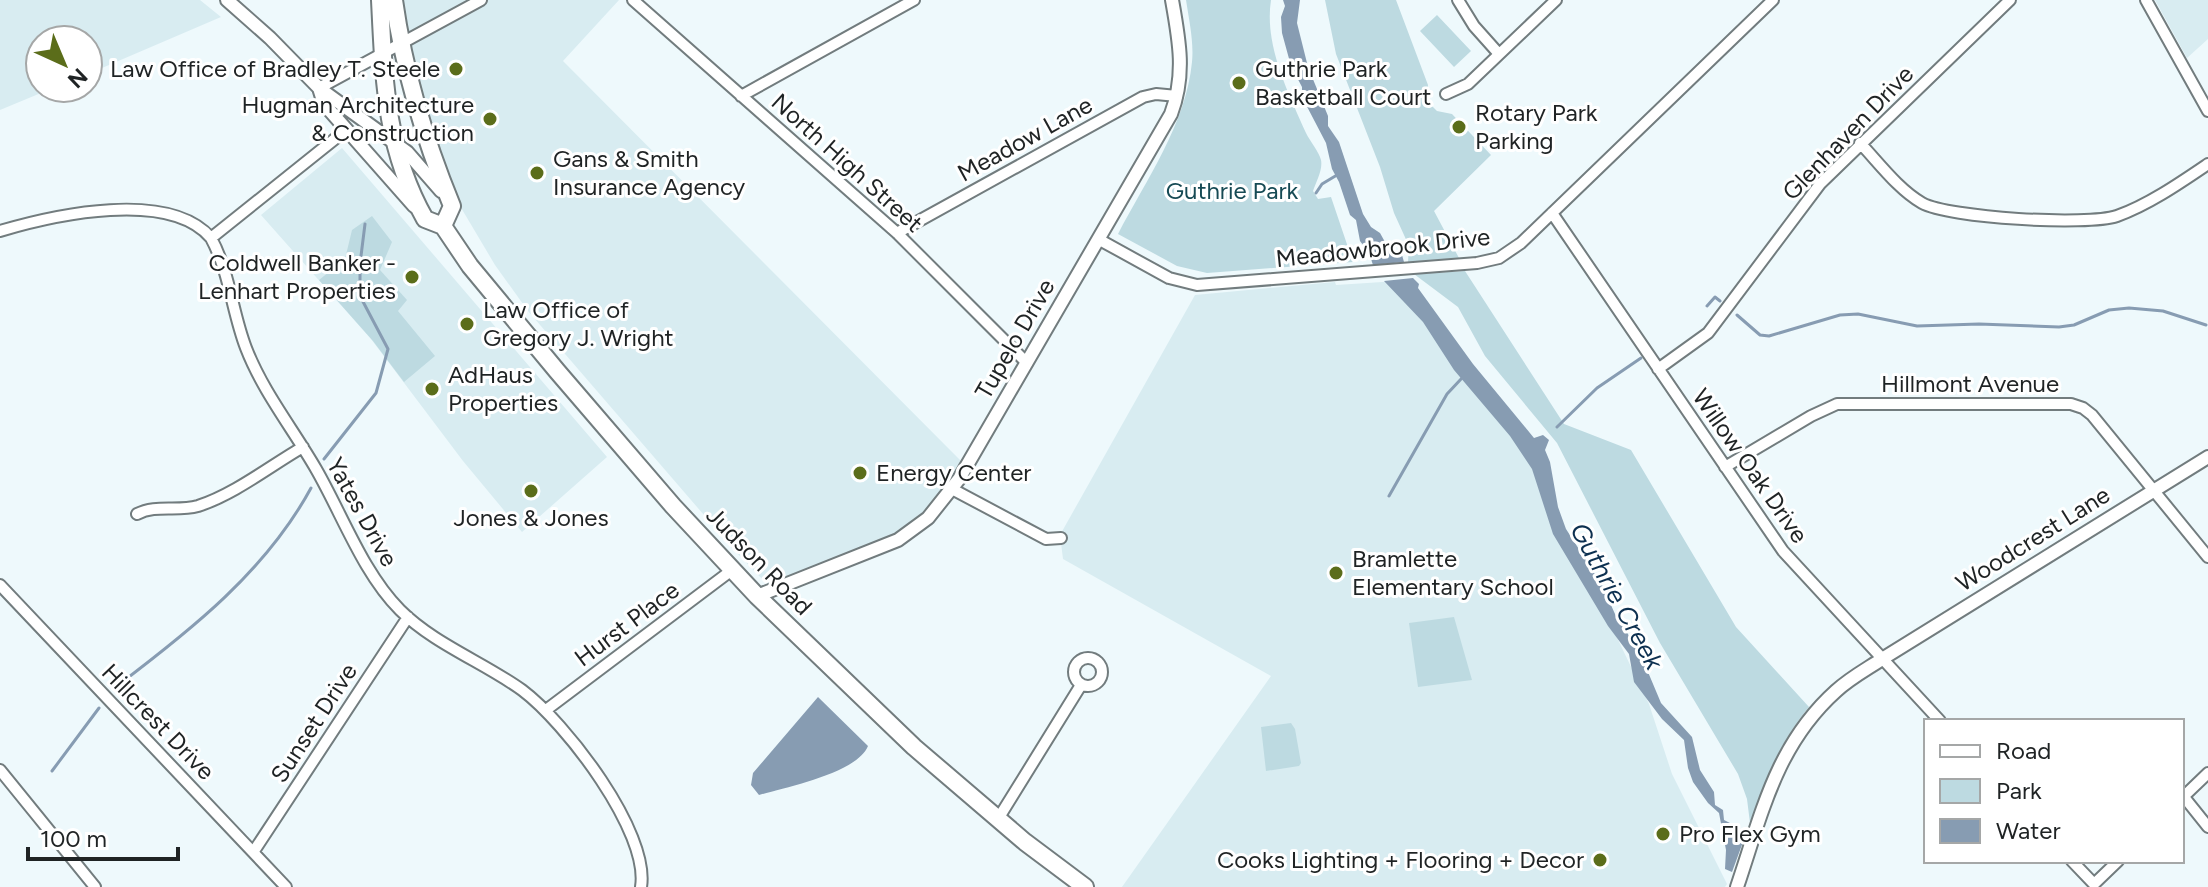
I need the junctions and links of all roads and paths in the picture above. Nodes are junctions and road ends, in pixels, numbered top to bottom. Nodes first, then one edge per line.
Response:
1 (227, 0) edge
2 (380, 0) edge
3 (394, 0) edge
4 (481, 0) edge
5 (633, 0) edge
6 (914, 0) edge
7 (1172, 0) edge
8 (1458, 0) edge
9 (1556, 0) edge
10 (1773, 0) edge
11 (2010, 0) edge
12 (2146, 0) edge
13 (400, 44) junction
14 (383, 53) junction
15 (1499, 54) junction
16 (319, 88) junction
17 (1446, 94) dead end
18 (741, 96) junction
19 (1177, 96) junction
20 (2208, 111) edge
21 (346, 130) junction
22 (393, 141) junction
23 (1860, 143) junction
24 (2208, 164) edge
25 (452, 206) junction
26 (1552, 213) junction
27 (425, 219) junction
28 (443, 226) junction
29 (0, 231) edge
30 (897, 233) junction
31 (211, 238) junction
32 (1098, 239) junction
33 (1027, 363) junction
34 (1658, 369) junction
35 (303, 447) junction
36 (2208, 457) edge
37 (1725, 467) junction
38 (952, 489) junction
39 (2152, 491) junction
40 (137, 514) dead end
41 (1061, 538) dead end
42 (2208, 557) edge
43 (732, 570) junction
44 (0, 585) edge
45 (757, 596) junction
46 (408, 617) junction
47 (1882, 659) junction
48 (1081, 685) dead end
49 (546, 710) junction
50 (1938, 719) edge
51 (0, 770) edge
52 (2208, 773) edge
53 (2184, 796) edge
54 (2184, 798) edge
55 (998, 819) junction
56 (2208, 827) edge
57 (254, 851) junction
58 (2074, 863) edge
59 (2116, 863) edge
60 (95, 887) edge
61 (286, 887) edge
62 (641, 887) edge
63 (1085, 887) edge
64 (1737, 887) edge

1 - 16 street
2 - 14 main road
3 - 13 main road
4 - 13 street
5 - 18 street, North High Street
6 - 18 street
7 - 19 street, Tupelo Drive
8 - 15 street
9 - 15 street
10 - 26 street, Meadowbrook Drive
11 - 23 street, Glenhaven Drive
12 - 20 street
13 - 14 street
13 - 25 main road
14 - 16 street
14 - 22 main road
15 - 17 street
16 - 21 street
16 - 22 street
18 - 30 street, North High Street
19 - 30 street, Meadow Lane
19 - 32 street, Tupelo Drive
21 - 27 street
21 - 31 street
22 - 25 street
22 - 27 main road
23 - 24 street
23 - 34 street, Glenhaven Drive
25 - 28 main road
26 - 32 street, Meadowbrook Drive
26 - 34 street, Willow Oak Drive
27 - 28 main road
28 - 43 main road, Judson Road
29 - 31 street
30 - 33 street, North High Street
31 - 35 street, Yates Drive
32 - 33 street, Tupelo Drive
33 - 38 street, Tupelo Drive
34 - 37 street, Willow Oak Drive
35 - 40 street
35 - 46 street, Yates Drive
36 - 39 street, Woodcrest Lane
37 - 39 street, Hillmont Avenue
37 - 47 street, Willow Oak Drive
38 - 41 street
38 - 45 street, Tupelo Drive
39 - 42 street, Hillmont Avenue
39 - 47 street, Woodcrest Lane
43 - 45 main road, Judson Road
43 - 49 street, Hurst Place
44 - 57 street, Hillcrest Drive
45 - 55 main road, Judson Road
46 - 49 street, Yates Drive
46 - 57 street, Sunset Drive
47 - 50 street, Willow Oak Drive
47 - 64 street, Woodcrest Lane
48 - 55 street
49 - 62 street, Yates Drive
51 - 60 street
52 - 53 street
54 - 56 street
55 - 63 main road, Judson Road
57 - 61 street, Hillcrest Drive
58 - 59 street

